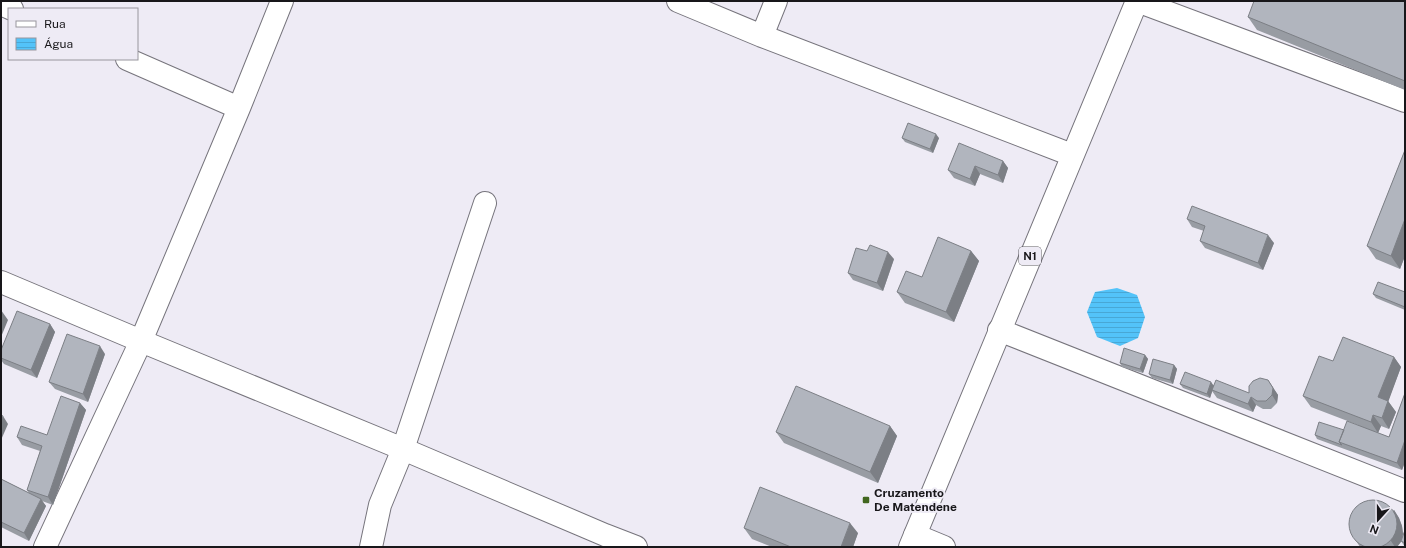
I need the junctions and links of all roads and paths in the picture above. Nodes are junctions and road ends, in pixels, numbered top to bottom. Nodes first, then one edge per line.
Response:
1 (282, 1) edge
2 (678, 1) edge
3 (776, 1) edge
4 (1137, 1) edge
5 (762, 36) junction
6 (129, 60) edge
7 (1405, 101) edge
8 (239, 108) junction
9 (1072, 155) junction
10 (485, 203) dead end
11 (1, 282) edge
12 (999, 330) junction
13 (140, 341) junction
14 (403, 449) junction
15 (1405, 490) edge
16 (912, 541) edge
17 (45, 547) edge
18 (371, 547) edge
19 (636, 547) edge
20 (944, 547) edge

1 - 8 main road
2 - 5 main road
3 - 5 main road
4 - 7 main road
4 - 9 main road, N1
5 - 9 main road
6 - 8 main road
8 - 13 main road
9 - 12 main road, N1
10 - 14 main road
11 - 13 main road
12 - 15 main road
12 - 16 main road, N1
13 - 14 main road
13 - 17 main road
14 - 18 main road
14 - 19 main road
16 - 20 main road

